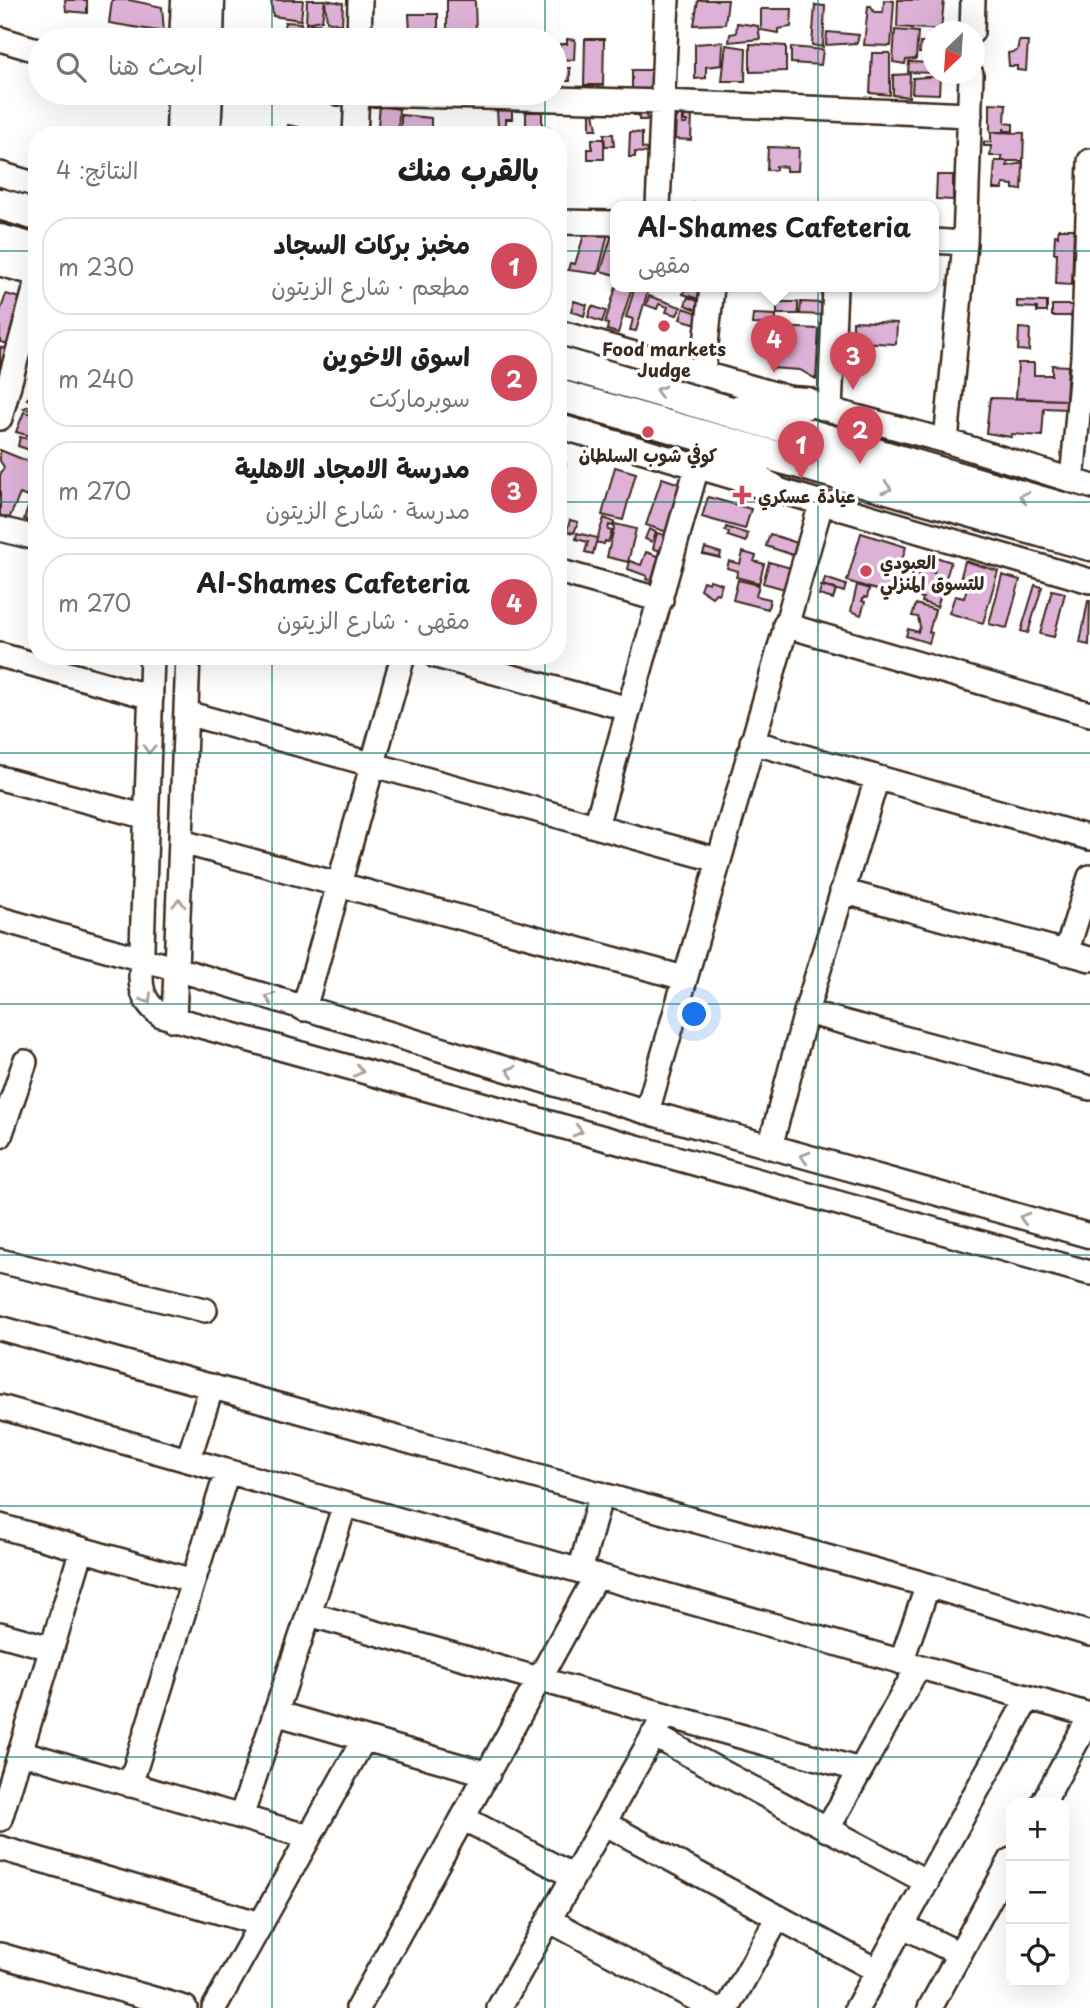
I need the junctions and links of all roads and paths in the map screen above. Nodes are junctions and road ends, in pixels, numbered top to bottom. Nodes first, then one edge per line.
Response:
1 (187, 0) edge
2 (209, 0) edge
3 (360, 0) edge
4 (667, 0) edge
5 (973, 0) edge
6 (972, 21) edge
7 (186, 28) edge
8 (208, 28) edge
9 (359, 28) edge
10 (0, 39) edge
11 (28, 47) edge
12 (971, 84) edge
13 (567, 99) edge
14 (663, 102) junction
15 (182, 105) edge
16 (206, 105) edge
17 (352, 105) edge
18 (970, 115) junction
19 (181, 126) edge
20 (205, 126) edge
21 (354, 126) edge
22 (1090, 161) edge
23 (0, 174) edge
24 (28, 182) edge
25 (28, 193) edge
26 (0, 197) edge
27 (658, 201) edge
28 (0, 204) edge
29 (28, 212) edge
30 (567, 222) edge
31 (610, 223) edge
32 (939, 241) edge
33 (965, 243) junction
34 (28, 251) edge
35 (2, 252) edge
36 (28, 268) edge
37 (711, 292) edge
38 (834, 292) edge
39 (28, 314) edge
40 (567, 335) edge
41 (1087, 357) edge
42 (567, 365) edge
43 (592, 372) junction
44 (703, 373) junction
45 (572, 399) edge
46 (818, 407) junction
47 (1, 410) edge
48 (726, 410) junction
49 (567, 429) edge
50 (679, 430) junction
51 (946, 441) junction
52 (697, 467) junction
53 (1081, 483) edge
54 (772, 489) junction
55 (821, 503) junction
56 (1090, 516) edge
57 (0, 529) edge
58 (28, 536) edge
59 (1090, 545) edge
60 (567, 574) edge
61 (1090, 581) edge
62 (661, 600) junction
63 (785, 625) junction
64 (0, 654) edge
65 (28, 662) edge
66 (39, 665) edge
67 (152, 665) edge
68 (188, 665) edge
69 (400, 665) edge
70 (469, 665) edge
71 (151, 697) junction
72 (629, 709) junction
73 (186, 713) junction
74 (1090, 714) edge
75 (752, 742) junction
76 (373, 764) junction
77 (0, 778) edge
78 (877, 778) junction
79 (147, 817) junction
80 (596, 826) junction
81 (1090, 838) edge
82 (182, 842) junction
83 (718, 860) junction
84 (1090, 877) edge
85 (339, 885) junction
86 (842, 891) junction
87 (0, 919) edge
88 (1066, 953) junction
89 (142, 959) junction
90 (1090, 959) edge
91 (177, 969) junction
92 (684, 978) junction
93 (304, 1009) junction
94 (806, 1012) junction
95 (174, 1020) junction
96 (25, 1062) dead end
97 (1090, 1088) edge
98 (647, 1112) junction
99 (0, 1136) edge
100 (770, 1147) junction
101 (1090, 1236) edge
102 (0, 1261) edge
103 (1090, 1273) edge
104 (205, 1310) dead end
105 (0, 1328) edge
106 (212, 1386) junction
107 (0, 1408) edge
108 (188, 1461) junction
109 (228, 1472) junction
110 (601, 1494) junction
111 (345, 1505) junction
112 (0, 1526) edge
113 (82, 1549) junction
114 (588, 1574) junction
115 (193, 1581) junction
116 (928, 1585) junction
117 (309, 1614) junction
118 (0, 1633) edge
119 (1090, 1634) edge
120 (51, 1648) junction
121 (910, 1664) junction
122 (540, 1679) junction
123 (1028, 1698) junction
124 (275, 1713) junction
125 (665, 1715) junction
126 (1090, 1716) edge
127 (653, 1735) junction
128 (364, 1739) junction
129 (20, 1752) junction
130 (860, 1770) junction
131 (488, 1774) junction
132 (130, 1785) junction
133 (1046, 1798) edge
134 (241, 1817) junction
135 (463, 1818) junction
136 (0, 1819) edge
137 (604, 1823) junction
138 (827, 1830) junction
139 (309, 1837) junction
140 (0, 1848) edge
141 (1010, 1861) edge
142 (573, 1876) junction
143 (927, 1882) junction
144 (778, 1917) junction
145 (549, 1920) junction
146 (261, 1924) junction
147 (902, 1926) junction
148 (960, 1954) junction
149 (0, 1955) edge
150 (878, 1971) junction
151 (185, 2008) edge
152 (214, 2008) edge
153 (358, 2008) edge
154 (499, 2008) edge
155 (713, 2008) edge
156 (727, 2008) edge
157 (857, 2008) edge
158 (930, 2008) edge

1 - 7 main road
2 - 8 main road
3 - 9 street
4 - 14 street
5 - 6 street
10 - 11 street
12 - 18 street
13 - 14 street
14 - 18 street
14 - 27 street
15 - 19 main road
16 - 20 main road
17 - 21 street
18 - 33 street
22 - 41 street
23 - 24 street
25 - 26 main road
28 - 29 main road
30 - 31 street
32 - 33 street
33 - 51 street
34 - 35 main road
35 - 36 street
37 - 44 street
38 - 46 street
39 - 47 street
40 - 44 street
41 - 53 street
42 - 43 main road
43 - 45 main road
48 -> 43 main road
44 - 46 street
45 - 50 main road
46 - 48 main road
46 - 51 street
56 -> 48 main road
49 - 52 street
50 - 54 main road
50 -> 59 main road
51 - 53 street
52 - 54 street
52 - 62 street
54 - 55 street
55 - 61 street
55 - 63 street
57 - 58 street
60 - 62 street
62 - 72 street
63 - 74 street
63 - 75 street
64 - 65 street
66 - 71 street
67 - 71 street
68 - 73 street
69 - 76 street
70 - 72 street
71 -> 79 street
72 - 80 street
73 - 76 street
73 - 82 street
75 - 78 street
75 - 83 street
76 - 80 street
76 - 85 street
77 - 79 street
78 - 81 street
78 - 86 street
79 - 89 street
80 - 83 street
82 - 85 street
91 -> 82 street
83 - 92 street
84 - 88 street
85 - 92 street
85 - 93 street
86 - 88 street
86 - 94 street
87 - 89 street
88 - 90 street
89 - 91 street
89 -> 95 street
93 -> 91 street
91 - 95 street
92 - 98 street
98 -> 93 street
94 - 97 street
94 - 100 street
95 -> 103 street
96 - 99 street
98 - 100 street
101 -> 100 street
102 - 104 street
105 - 106 street
106 - 108 street
106 - 110 street
107 - 108 street
108 - 109 street
109 - 111 street
109 - 115 street
110 - 114 street
110 - 116 street
111 - 114 street
111 - 117 street
112 - 113 street
113 - 115 street
113 - 120 street
114 - 121 street
114 - 122 street
115 - 132 street
116 - 119 street
116 - 121 street
117 - 122 street
117 - 124 street
118 - 120 street
120 - 129 street
121 - 123 street
121 - 130 street
122 - 125 street
122 - 131 street
123 - 126 street
123 - 143 street
124 - 128 street
124 - 134 street
125 - 127 street
125 - 130 street
126 - 133 street
127 - 137 street
127 - 138 street
128 - 131 street
128 - 139 street
129 - 132 street
129 - 136 street
130 - 138 street
131 - 135 street
132 - 134 street
134 - 139 street
135 - 142 street
135 - 153 street
137 - 142 street
137 - 144 street
138 - 143 street
139 - 146 street
140 - 146 street
141 - 148 street
142 - 145 street
143 - 147 street
144 - 150 street
144 - 156 street
145 - 154 street
145 - 155 street
146 - 152 street
147 - 148 street
147 - 150 street
148 - 158 street
149 - 151 street
150 - 157 street

